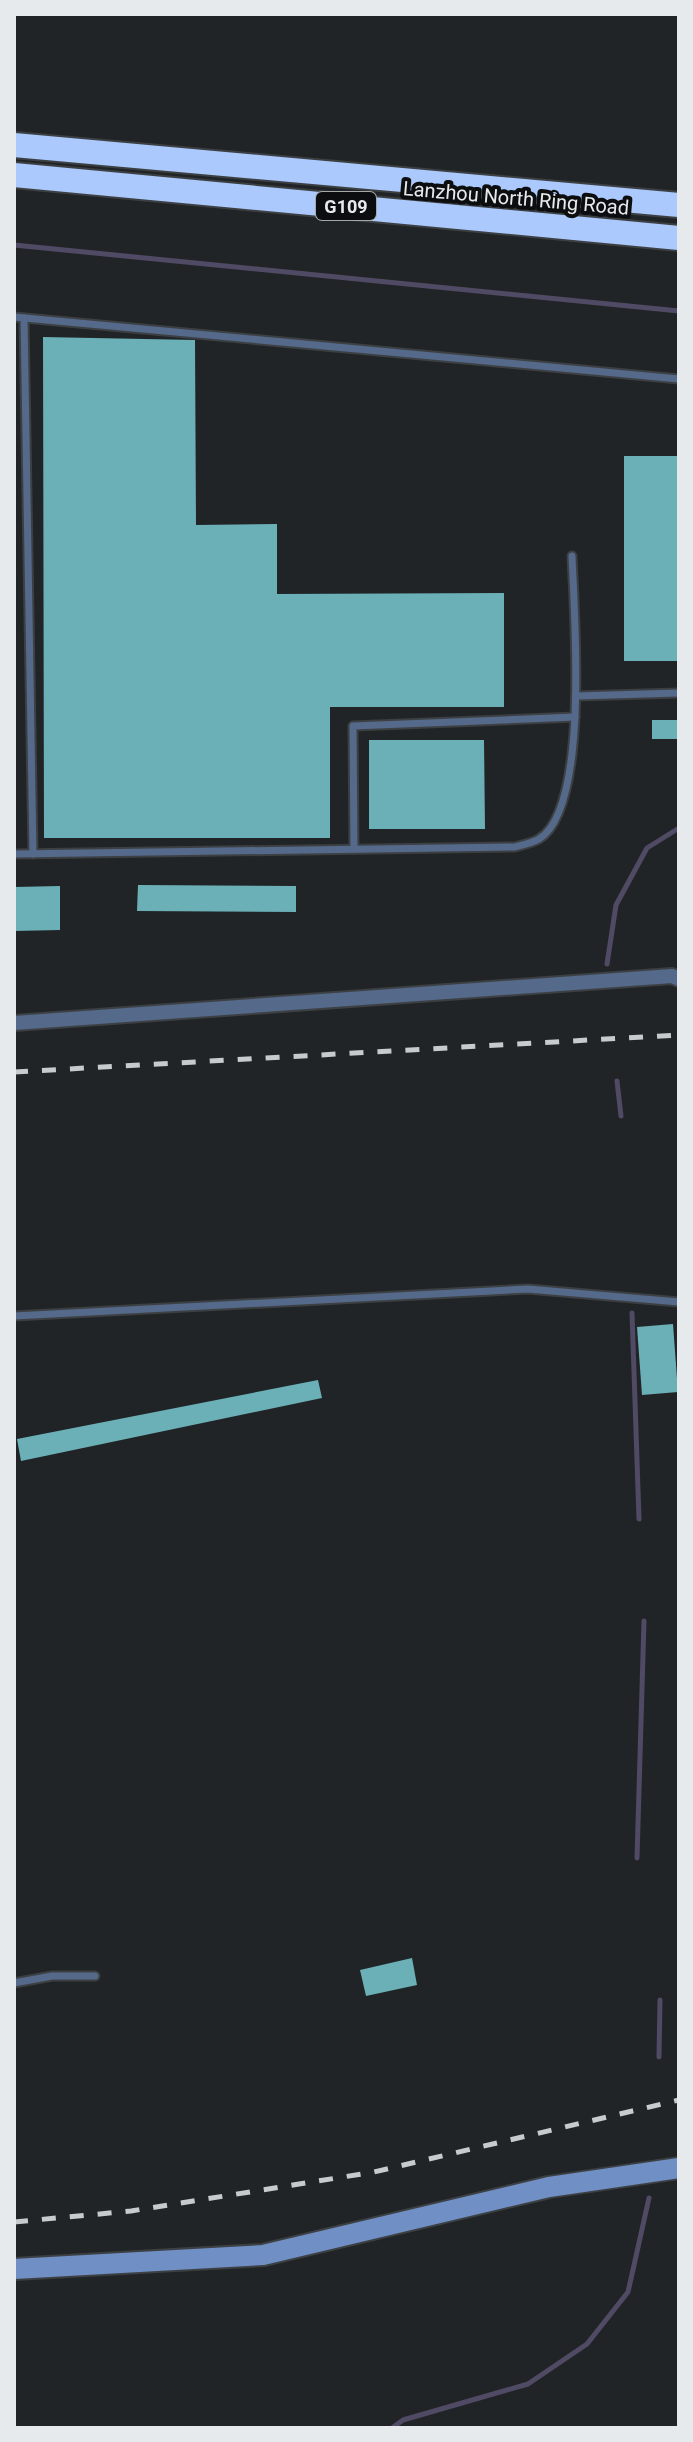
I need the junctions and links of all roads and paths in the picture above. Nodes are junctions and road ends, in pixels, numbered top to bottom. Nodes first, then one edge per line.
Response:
1 (14, 145) edge
2 (14, 175) edge
3 (679, 205) edge
4 (679, 238) edge
5 (14, 317) edge
6 (24, 318) junction
7 (679, 379) edge
8 (572, 556) dead end
9 (679, 693) edge
10 (576, 696) junction
11 (575, 717) junction
12 (354, 849) junction
13 (14, 854) edge
14 (33, 854) junction
15 (679, 979) edge
16 (14, 1023) edge
17 (679, 1302) edge
18 (14, 1316) edge
19 (95, 1976) dead end
20 (14, 1983) edge
21 (679, 2168) edge
22 (14, 2269) edge

1 - 3 highway, Lanzhou North Ring Road / G109
2 - 4 highway, Lanzhou North Ring Road / G109
5 - 6 lane
6 - 7 lane
6 - 14 lane
8 - 10 lane
9 - 10 lane
10 - 11 lane
11 - 12 lane
11 - 12 lane
12 - 14 lane
13 - 14 lane
15 - 16 street
17 - 18 lane
19 - 20 lane
21 - 22 street

